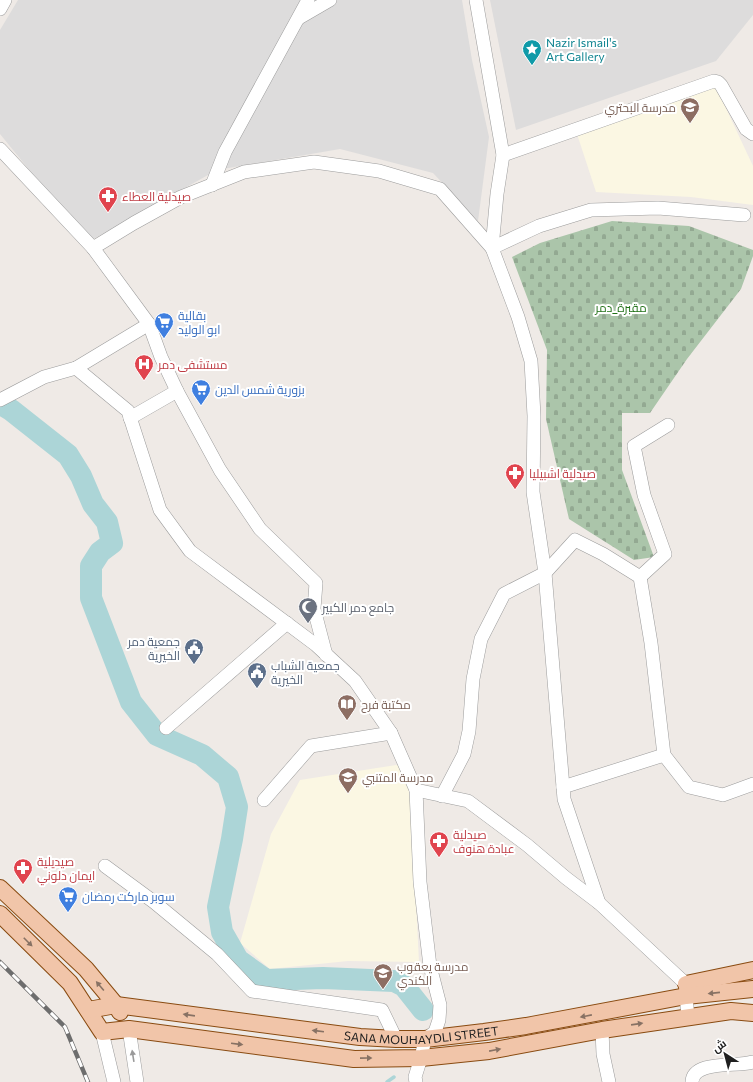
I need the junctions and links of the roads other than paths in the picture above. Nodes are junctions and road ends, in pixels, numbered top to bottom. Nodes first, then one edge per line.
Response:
1 (5, 0) edge
2 (308, 0) edge
3 (330, 0) edge
4 (476, 0) edge
5 (0, 9) edge
6 (299, 18) junction
7 (753, 134) edge
8 (0, 149) edge
9 (503, 155) junction
10 (212, 185) junction
11 (744, 216) dead end
12 (93, 248) junction
13 (492, 248) junction
14 (149, 324) junction
15 (76, 368) junction
16 (177, 391) junction
17 (0, 400) edge
18 (130, 418) junction
19 (668, 425) dead end
20 (545, 573) junction
21 (640, 577) junction
22 (287, 623) junction
23 (326, 655) junction
24 (166, 728) dead end
25 (391, 733) junction
26 (664, 755) junction
27 (753, 784) edge
28 (563, 787) junction
29 (416, 790) junction
30 (442, 796) junction
31 (264, 800) dead end
32 (106, 866) dead end
33 (0, 888) edge
34 (599, 903) junction
35 (0, 914) edge
36 (753, 970) edge
37 (753, 989) edge
38 (686, 990) junction
39 (116, 1005) junction
40 (753, 1009) edge
41 (88, 1010) junction
42 (731, 1011) junction
43 (753, 1013) edge
44 (688, 1017) junction
45 (129, 1029) junction
46 (602, 1030) junction
47 (102, 1032) junction
48 (425, 1038) junction
49 (396, 1039) junction
50 (421, 1058) junction
51 (753, 1062) edge
52 (114, 1082) edge
53 (137, 1082) edge
54 (416, 1082) edge
55 (609, 1082) edge
56 (692, 1082) edge

1 - 5 street
2 - 6 street
3 - 6 street
4 - 9 street
6 - 10 street
7 - 9 street
8 - 12 street
9 - 13 street
10 - 12 street
10 - 13 street
11 - 13 street
12 - 14 street
13 - 20 street
14 - 15 street
14 - 16 street
15 - 17 street
15 - 18 street
16 - 18 street
16 - 23 street
18 - 22 street
19 - 21 street
20 - 21 street
20 - 28 street
20 - 30 street
21 - 26 street
22 - 23 street
22 - 24 street
23 - 25 street
25 - 29 street
25 - 31 street
26 - 27 street
26 - 28 street
28 - 34 street
29 - 30 street
29 - 48 street
30 - 34 street
32 - 49 street
39 -> 33 main road
34 - 38 street
35 -> 41 main road
36 - 38 main road
37 -> 38 main road, SANA MOUHAYDLI STREET
38 - 44 street
38 -> 48 main road, SANA MOUHAYDLI STREET
39 - 41 main road, SANA MOUHAYDLI STREET
39 - 45 main road
49 -> 39 main road, SANA MOUHAYDLI STREET
40 - 42 main road
41 - 47 main road
42 - 43 main road
42 - 44 main road
46 -> 44 main road
45 - 47 main road
45 -> 50 main road
53 -> 45 street
50 -> 46 main road
46 - 55 street
47 - 52 street
48 - 49 main road, SANA MOUHAYDLI STREET
48 - 50 street
50 - 54 street
51 - 56 street

